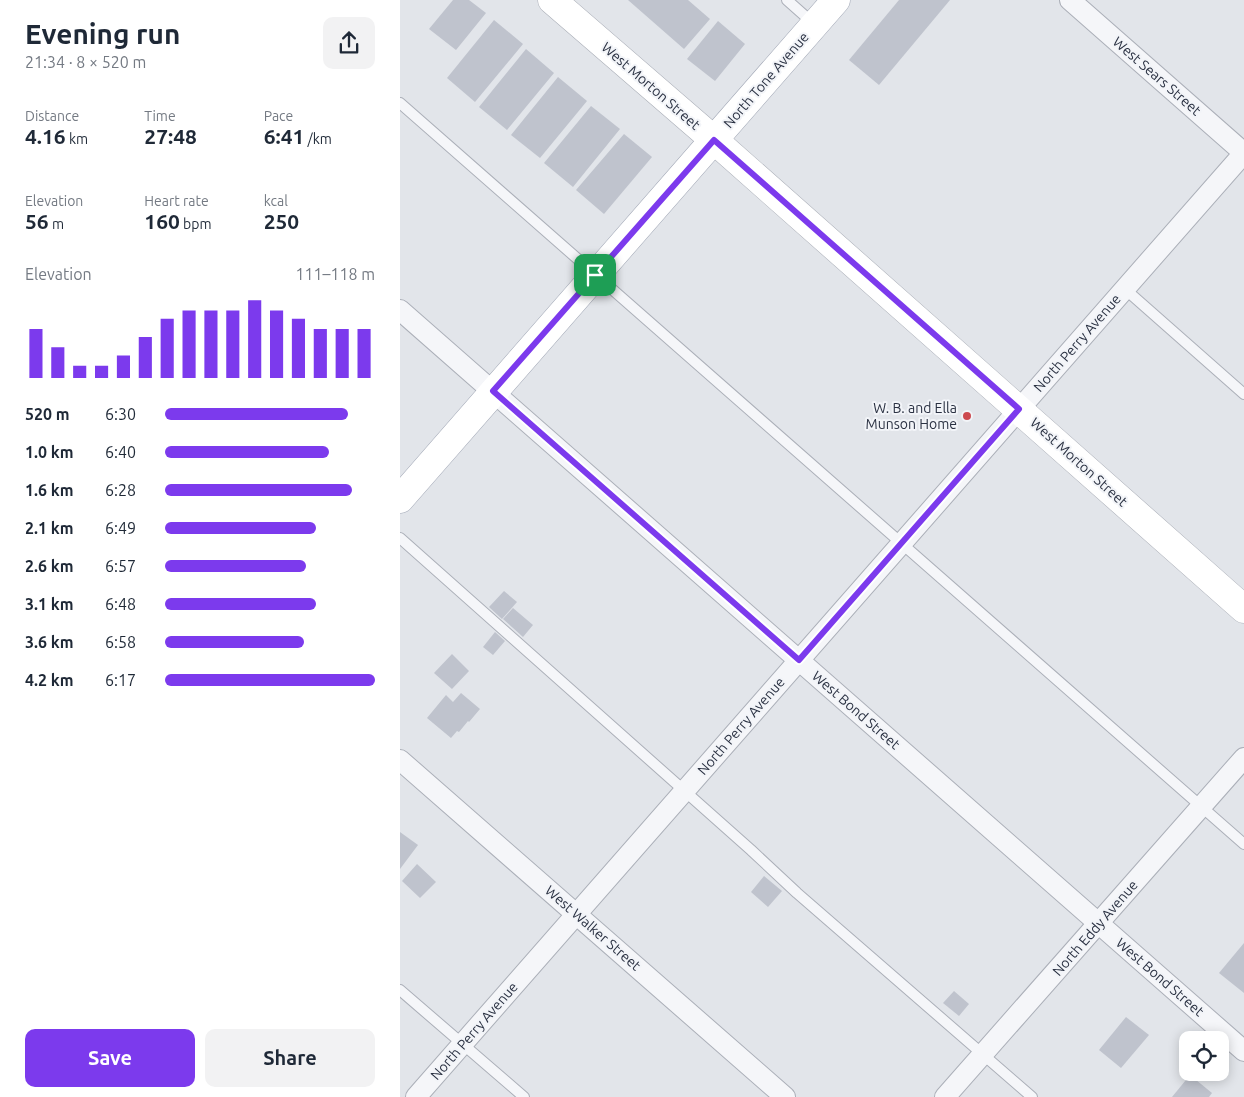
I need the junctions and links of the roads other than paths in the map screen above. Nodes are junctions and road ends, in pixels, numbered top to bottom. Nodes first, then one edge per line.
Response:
1 (552, 0) edge
2 (787, 0) edge
3 (836, 0) edge
4 (1070, 0) edge
5 (815, 25) junction
6 (400, 103) edge
7 (714, 140) junction
8 (1244, 152) edge
9 (595, 275) junction
10 (1125, 289) junction
11 (400, 310) edge
12 (493, 391) junction
13 (1244, 394) edge
14 (1019, 409) junction
15 (400, 499) edge
16 (400, 538) edge
17 (901, 544) junction
18 (1244, 609) edge
19 (799, 660) junction
20 (1244, 758) edge
21 (400, 760) edge
22 (685, 791) junction
23 (1201, 807) junction
24 (1244, 844) edge
25 (577, 914) junction
26 (1099, 923) junction
27 (400, 990) edge
28 (462, 1044) junction
29 (1244, 1051) edge
30 (983, 1054) junction
31 (416, 1097) edge
32 (524, 1097) edge
33 (785, 1097) edge
34 (946, 1097) edge
35 (1032, 1097) edge

1 - 7 main road, West Morton Street
2 - 5 lane
3 - 5 main road, North Tone Avenue
4 - 8 street, West Sears Street
5 - 7 main road, North Tone Avenue
6 - 9 lane
7 - 9 main road, North Tone Avenue
7 - 14 main road, West Morton Street
8 - 10 street, North Perry Avenue
9 - 12 main road, North Tone Avenue
9 - 17 lane
10 - 13 lane
10 - 14 street, North Perry Avenue
11 - 12 street, West Bond Street
12 - 15 main road, North Tone Avenue
12 - 19 street, West Bond Street
14 - 17 street, North Perry Avenue
14 - 18 main road, West Morton Street
16 - 22 lane
17 - 19 street, North Perry Avenue
17 - 23 lane
19 - 22 street, North Perry Avenue
19 - 26 street, West Bond Street
20 - 23 street, North Eddy Avenue
21 - 25 street, West Walker Street
22 - 25 street, North Perry Avenue
22 - 30 lane
23 - 24 lane
23 - 26 street, North Eddy Avenue
25 - 28 street, North Perry Avenue
25 - 33 street, West Walker Street
26 - 29 street, West Bond Street
26 - 30 street, North Eddy Avenue
27 - 28 lane
28 - 31 street, North Perry Avenue
28 - 32 lane
30 - 34 street, North Eddy Avenue
30 - 35 lane

